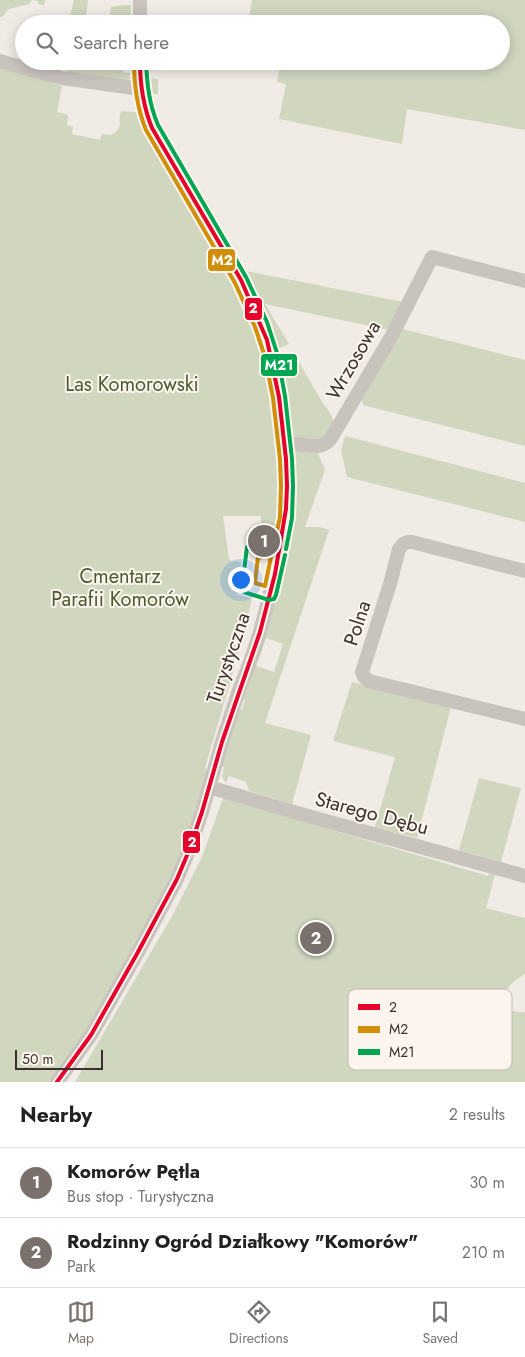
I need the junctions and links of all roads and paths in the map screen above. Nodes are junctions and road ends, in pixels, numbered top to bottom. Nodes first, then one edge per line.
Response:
1 (140, 0) edge
2 (140, 15) edge
3 (0, 61) edge
4 (15, 65) edge
5 (31, 70) edge
6 (140, 70) edge
7 (141, 89) junction
8 (525, 280) edge
9 (284, 445) junction
10 (525, 571) edge
11 (525, 720) edge
12 (209, 787) junction
13 (525, 876) edge
14 (57, 1082) edge

1 - 2 street
3 - 4 street
5 - 7 street
6 - 7 street, Turystyczna
7 - 9 street, Turystyczna
8 - 9 street, Wrzosowa
9 - 12 street, Turystyczna
10 - 11 street, Polna
12 - 13 street, Starego Dębu
12 - 14 street, Turystyczna

